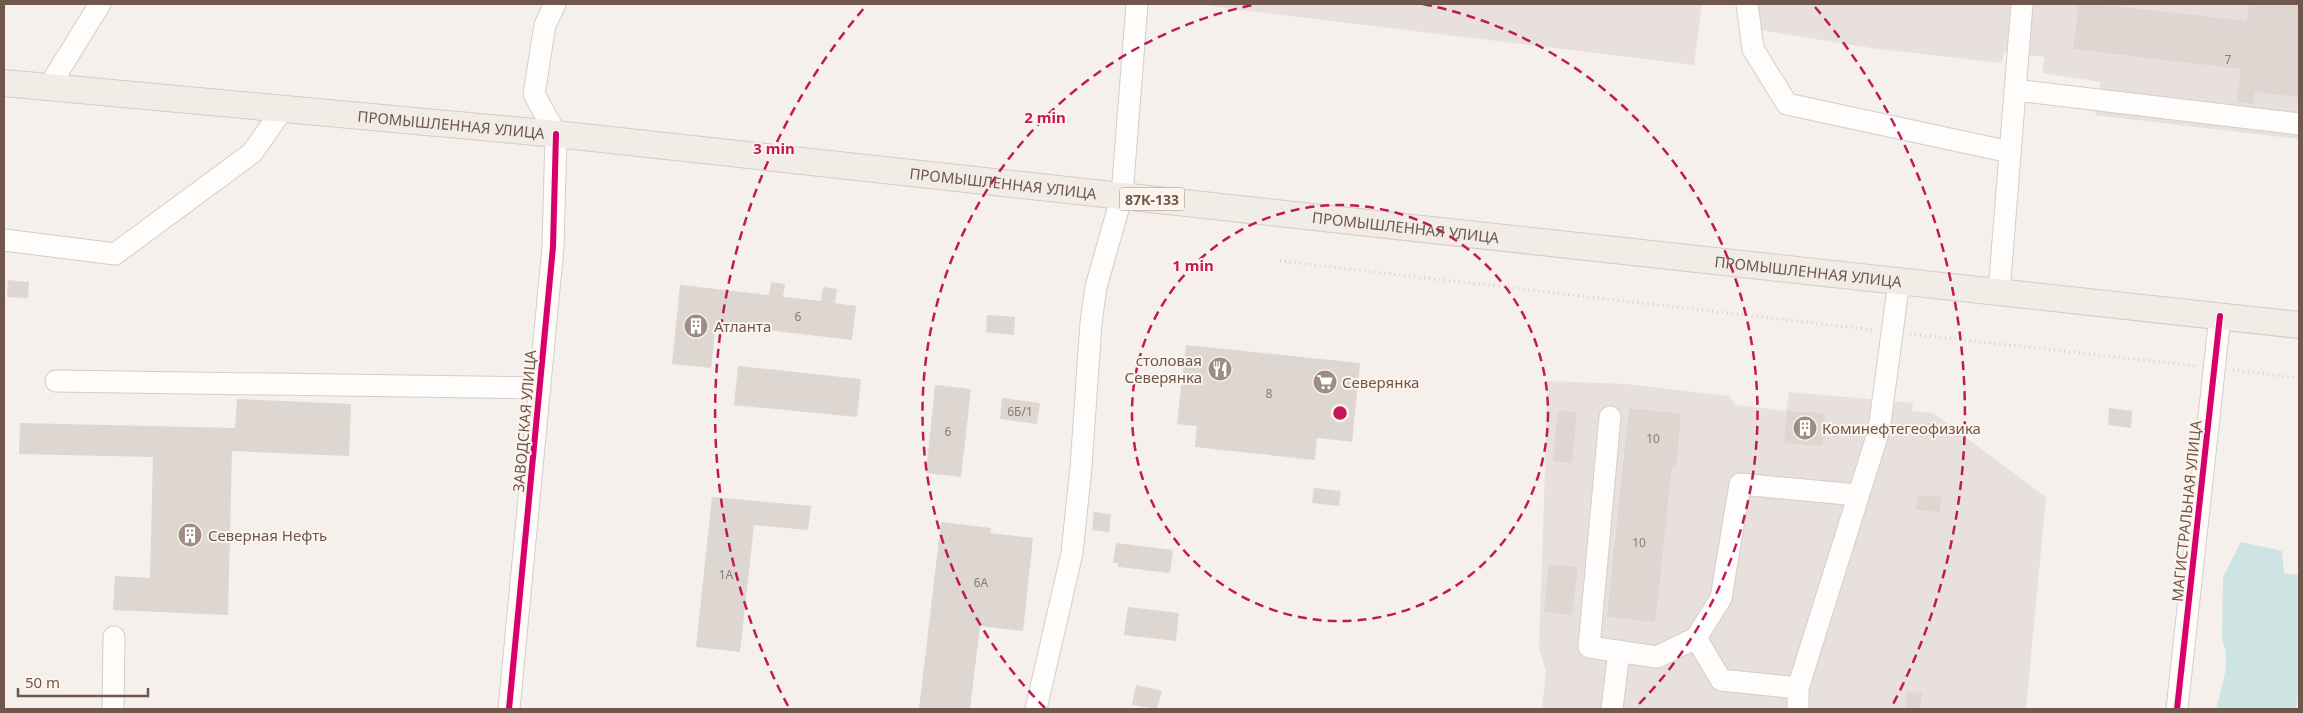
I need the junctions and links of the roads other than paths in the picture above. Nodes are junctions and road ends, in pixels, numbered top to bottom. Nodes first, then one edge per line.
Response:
1 (100, 4) edge
2 (555, 4) edge
3 (1137, 4) edge
4 (1747, 4) edge
5 (2022, 4) edge
6 (4, 82) edge
7 (48, 88) junction
8 (2015, 90) junction
9 (283, 109) junction
10 (2299, 124) edge
11 (556, 134) junction
12 (2010, 152) junction
13 (1122, 195) junction
14 (4, 240) edge
15 (1899, 281) junction
16 (1999, 292) junction
17 (2220, 316) junction
18 (2299, 325) edge
19 (56, 381) dead end
20 (540, 388) junction
21 (1610, 417) dead end
22 (1857, 495) junction
23 (114, 637) dead end
24 (1696, 638) junction
25 (1619, 651) junction
26 (1798, 688) junction
27 (113, 709) edge
28 (509, 709) edge
29 (1036, 709) edge
30 (1612, 709) edge
31 (1798, 709) edge
32 (2177, 709) edge

1 - 7 street
2 - 11 street
3 - 13 street
4 - 12 street
5 - 8 street
6 - 7 main road, ПРОМЫШЛЕННАЯ УЛИЦА / 87К-133
7 - 9 main road, ПРОМЫШЛЕННАЯ УЛИЦА / 87К-133
8 - 10 street
8 - 12 street
9 - 11 main road, ПРОМЫШЛЕННАЯ УЛИЦА / 87К-133
9 - 14 street
11 - 13 main road, ПРОМЫШЛЕННАЯ УЛИЦА / 87К-133
11 - 20 street, ЗАВОДСКАЯ УЛИЦА
12 - 16 street
13 - 15 main road, ПРОМЫШЛЕННАЯ УЛИЦА / 87К-133
13 - 29 street
15 - 16 main road, ПРОМЫШЛЕННАЯ УЛИЦА / 87К-133
15 - 22 street
16 - 17 main road, ПРОМЫШЛЕННАЯ УЛИЦА / 87К-133
17 - 18 main road, ПРОМЫШЛЕННАЯ УЛИЦА / 87К-133
17 - 32 street, МАГИСТРАЛЬНАЯ УЛИЦА
19 - 20 street
20 - 28 street, ЗАВОДСКАЯ УЛИЦА
21 - 25 street
22 - 24 street
22 - 26 street
23 - 27 street
24 - 25 street
24 - 26 street
25 - 30 street
26 - 31 street

